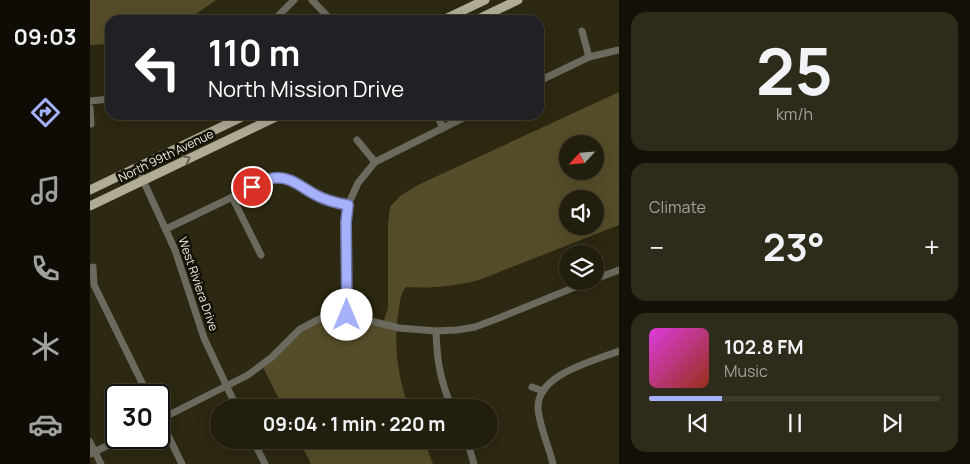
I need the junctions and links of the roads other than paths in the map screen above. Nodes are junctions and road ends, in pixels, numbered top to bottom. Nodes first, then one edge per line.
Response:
1 (294, 0) edge
2 (312, 0) edge
3 (485, 0) edge
4 (518, 0) edge
5 (279, 15) edge
6 (326, 15) edge
7 (454, 15) edge
8 (486, 15) edge
9 (582, 31) dead end
10 (619, 50) edge
11 (589, 57) junction
12 (544, 79) edge
13 (105, 100) edge
14 (90, 101) edge
15 (90, 108) edge
16 (236, 120) edge
17 (270, 120) edge
18 (439, 120) edge
19 (459, 120) edge
20 (91, 124) edge
21 (443, 128) junction
22 (357, 140) dead end
23 (375, 162) junction
24 (137, 167) junction
25 (144, 181) junction
26 (90, 190) edge
27 (232, 196) junction
28 (348, 205) junction
29 (90, 206) edge
30 (166, 229) junction
31 (261, 255) dead end
32 (93, 267) dead end
33 (619, 270) edge
34 (604, 276) edge
35 (568, 290) edge
36 (347, 315) junction
37 (436, 331) junction
38 (619, 351) edge
39 (143, 384) edge
40 (226, 387) junction
41 (532, 388) dead end
42 (543, 391) junction
43 (232, 399) edge
44 (448, 399) edge
45 (170, 413) edge
46 (170, 440) edge
47 (90, 442) edge
48 (105, 446) edge
49 (258, 449) edge
50 (470, 449) edge
51 (92, 452) edge
52 (101, 464) edge
53 (182, 464) edge
54 (265, 464) edge
55 (474, 464) edge
56 (553, 464) edge

1 - 5 street
2 - 6 street
3 - 7 main road
4 - 8 main road
9 - 11 street
10 - 11 street
11 - 12 street
13 - 14 street
15 - 20 street
16 - 24 main road, North 99th Avenue
25 -> 17 main road, North 99th Avenue
18 - 21 street
19 - 21 street
21 - 23 street
22 - 23 street
23 - 28 street
24 - 25 street, West Riviera Drive
24 - 26 main road, North 99th Avenue
25 - 29 main road, North 99th Avenue
25 - 30 street, West Riviera Drive
27 - 28 street
27 - 30 street
27 - 31 street
28 - 36 street
30 - 40 street, West Riviera Drive
32 - 39 street
33 - 34 street
35 - 37 street
36 - 37 street
36 - 40 street
37 - 44 street
38 - 42 street
40 - 43 street, West Riviera Drive
40 - 45 street
41 - 42 street
42 - 56 street
46 - 53 street
47 - 51 street
48 - 51 street
49 - 54 street
50 - 55 street
51 - 52 street

